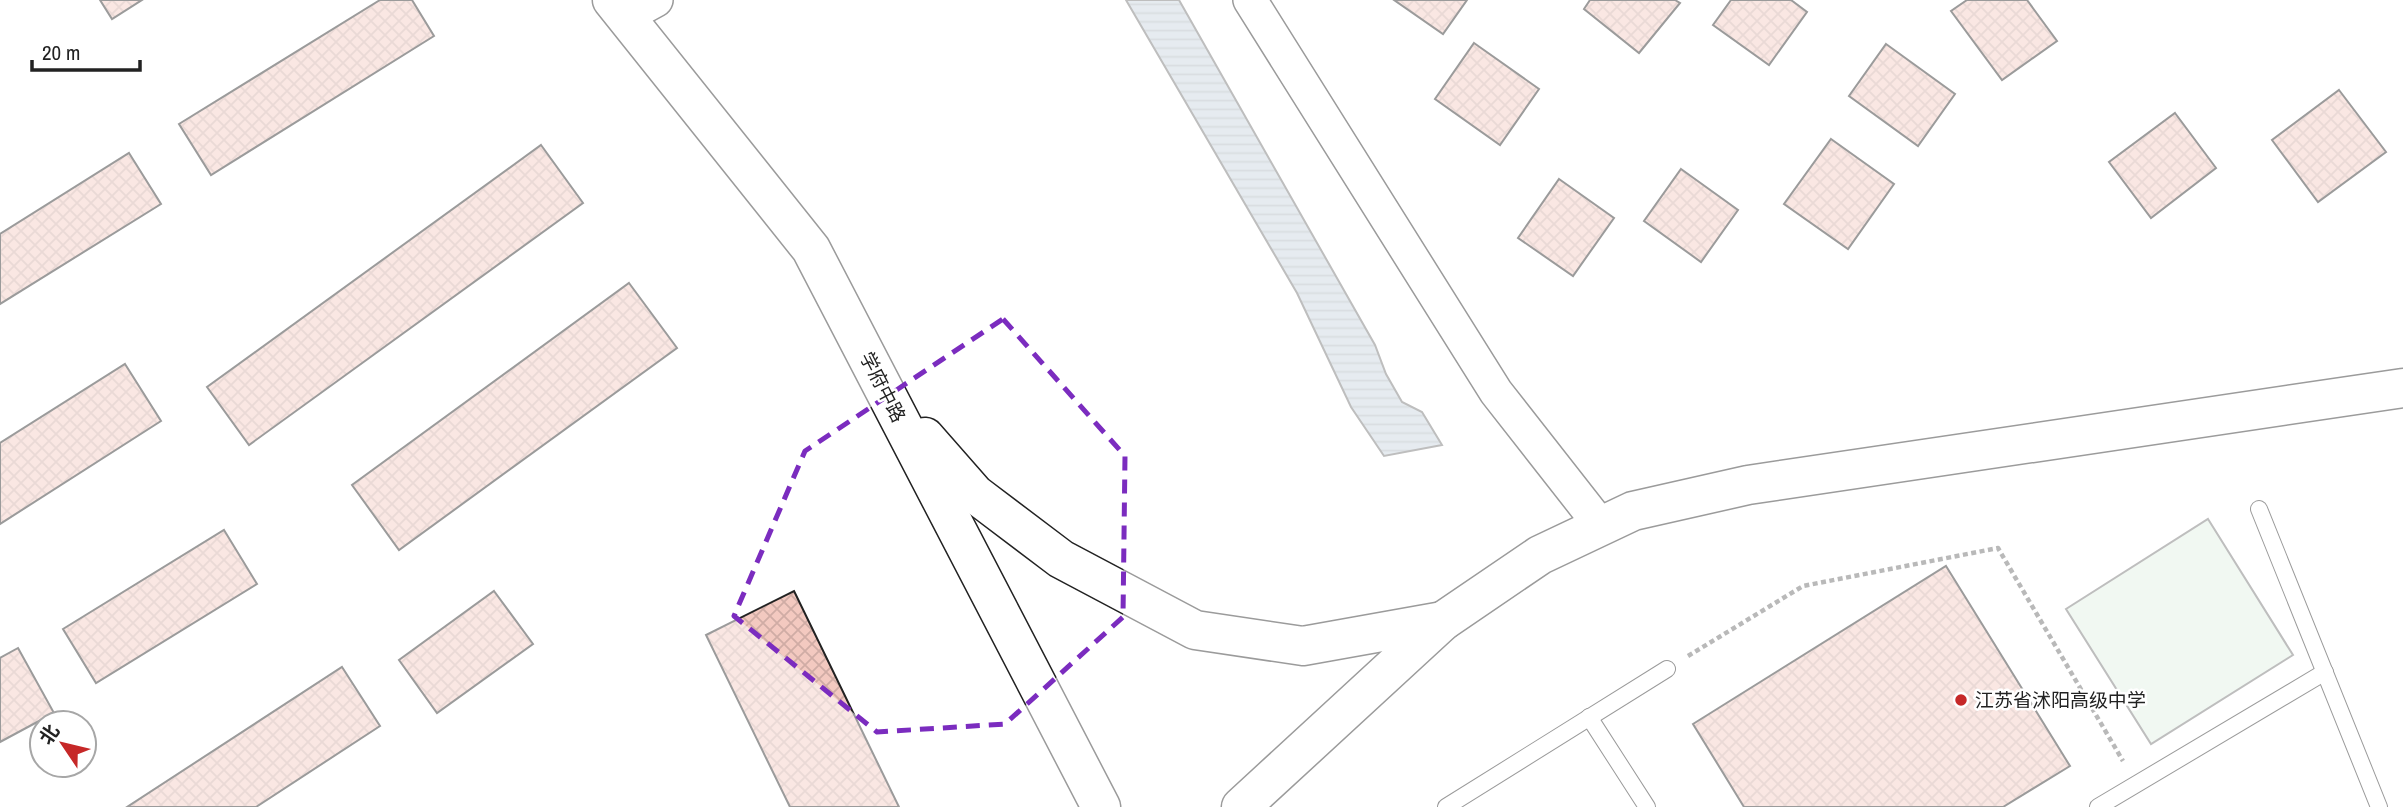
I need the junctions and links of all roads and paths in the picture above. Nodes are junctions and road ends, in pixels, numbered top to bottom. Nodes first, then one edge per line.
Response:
1 (1250, 0) edge
2 (631, 6) edge
3 (2403, 388) edge
4 (886, 393) junction
5 (2259, 509) dead end
6 (1601, 526) junction
7 (1443, 621) junction
8 (1667, 669) joint
9 (2325, 673) junction
10 (1589, 717) junction
11 (2137, 784) junction
12 (1101, 807) edge
13 (1241, 807) edge
14 (1446, 807) edge
15 (1647, 807) edge
16 (2098, 807) edge
17 (2379, 807) edge

1 - 6 street
2 - 4 street, 学府中路
3 - 6 street
4 - 7 street
4 - 12 street, 学府中路
5 - 9 lane
6 - 7 street
7 - 13 street
8 - 10 lane
8 - 11 path
9 - 11 lane
9 - 17 lane
10 - 14 lane
10 - 15 lane
11 - 16 lane

